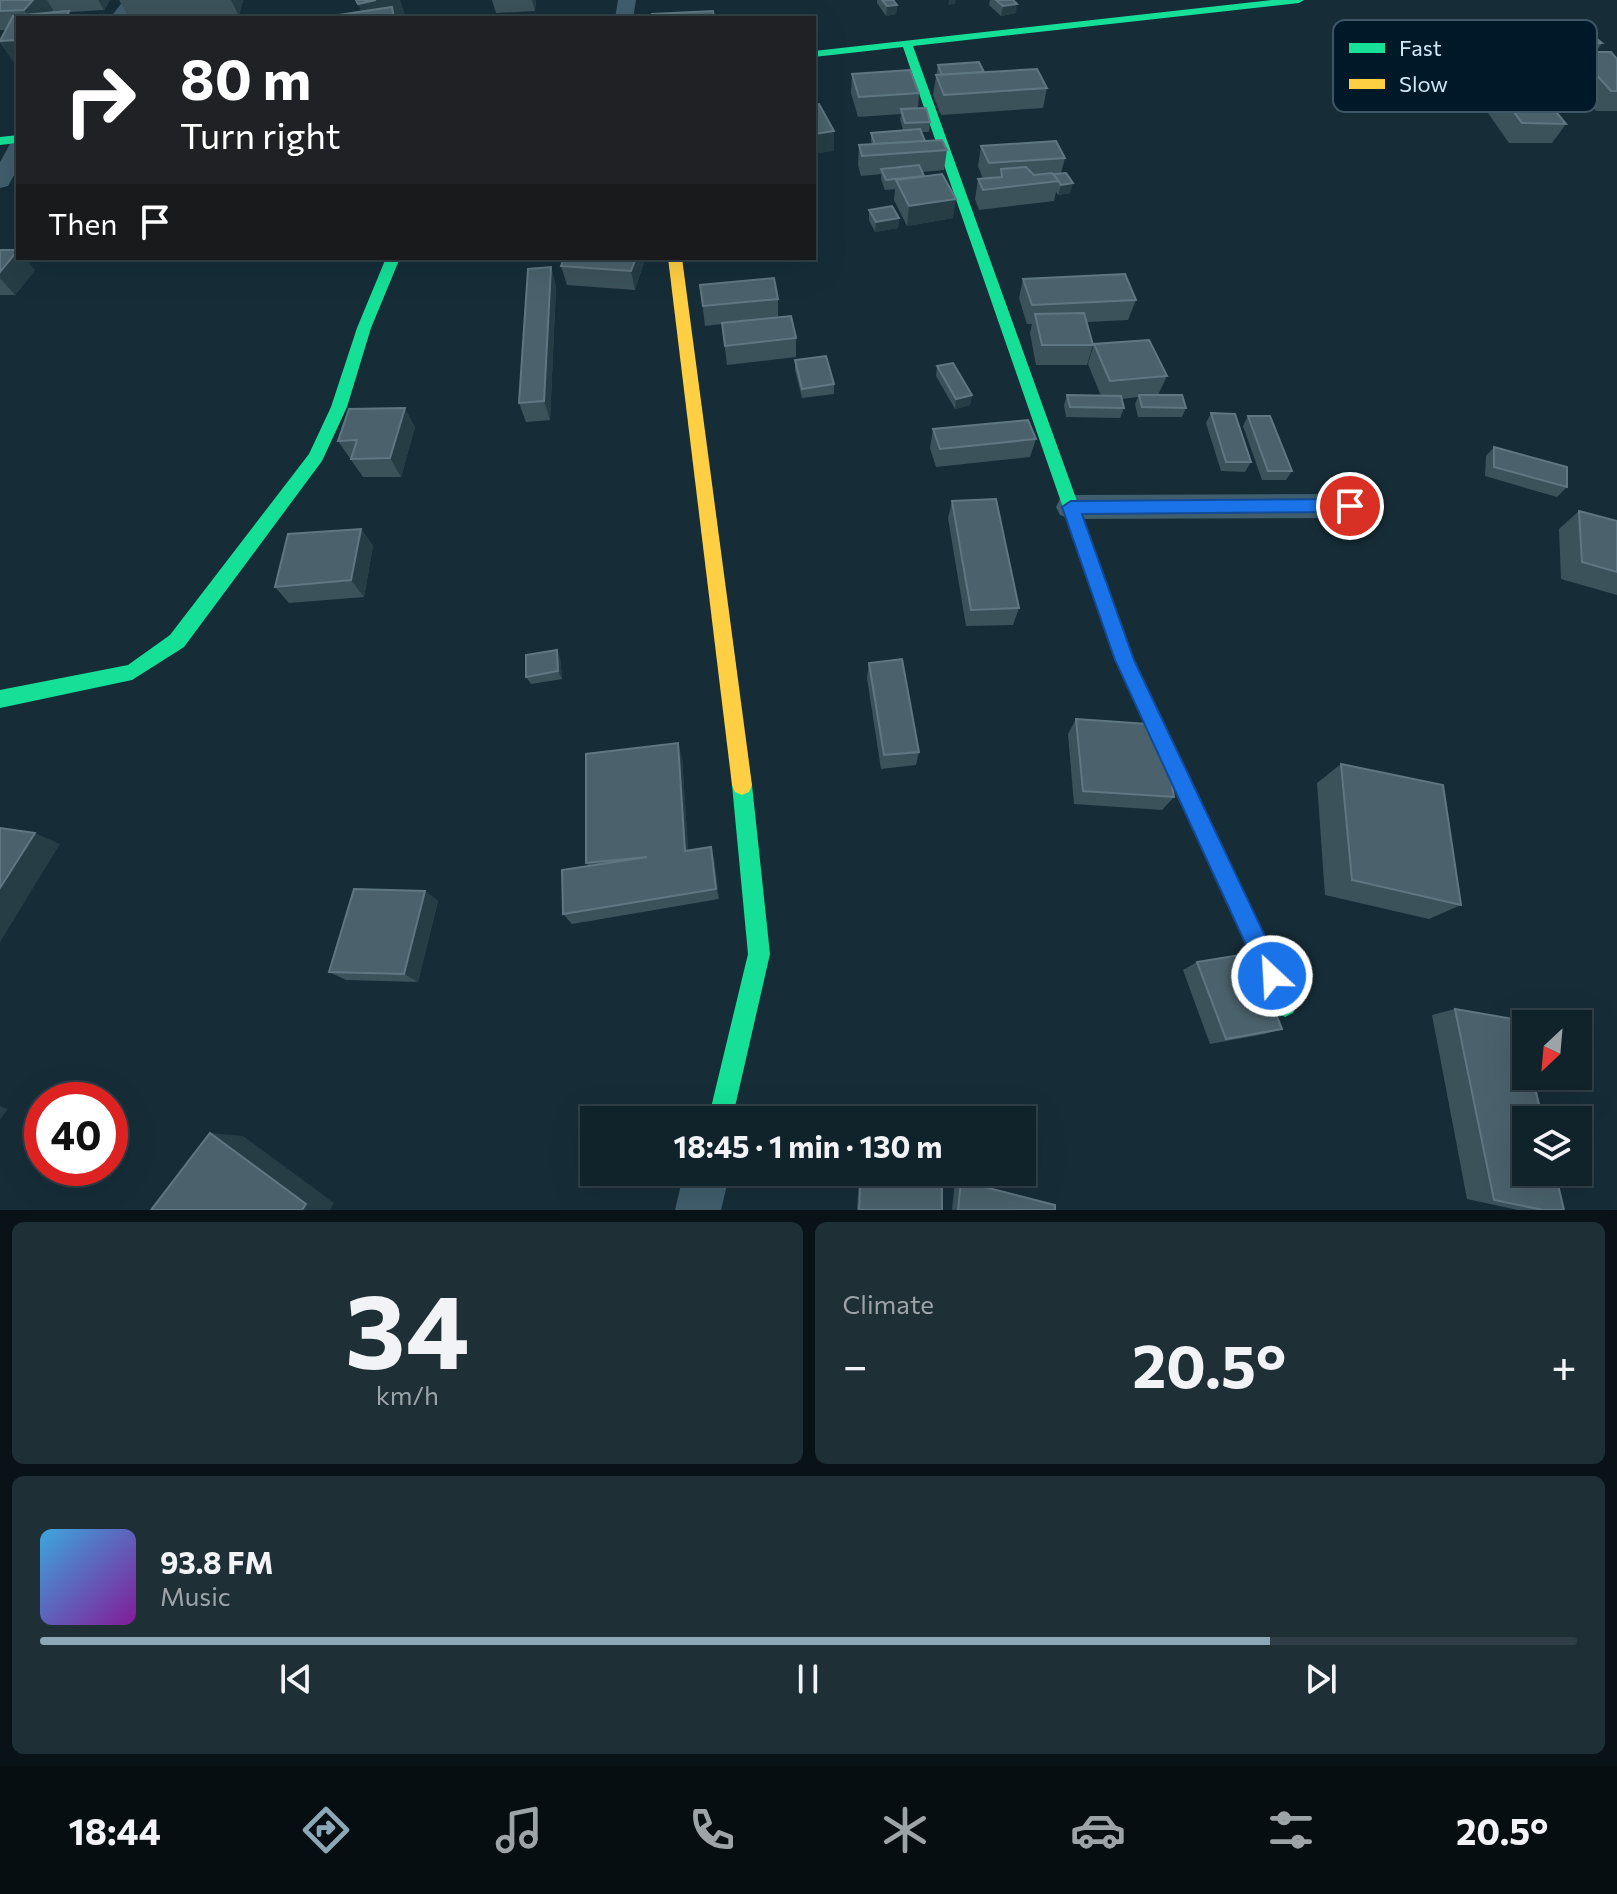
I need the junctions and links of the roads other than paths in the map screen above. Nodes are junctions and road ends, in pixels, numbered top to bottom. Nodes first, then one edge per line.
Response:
1 (134, 0) edge
2 (1299, 0) edge
3 (1186, 6) edge
4 (121, 16) edge
5 (907, 43) junction
6 (816, 54) edge
7 (16, 153) edge
8 (0, 181) edge
9 (392, 260) edge
10 (675, 260) edge
11 (1350, 506) dead end
12 (1071, 507) junction
13 (0, 699) edge
14 (1285, 1005) dead end
15 (723, 1106) edge
16 (704, 1186) edge
17 (698, 1210) edge

1 - 4 street
2 - 3 main road
3 - 5 main road
5 - 6 main road
5 - 12 main road
7 - 8 street
9 - 13 main road
10 - 15 main road
11 - 12 street
12 - 14 main road
16 - 17 street

